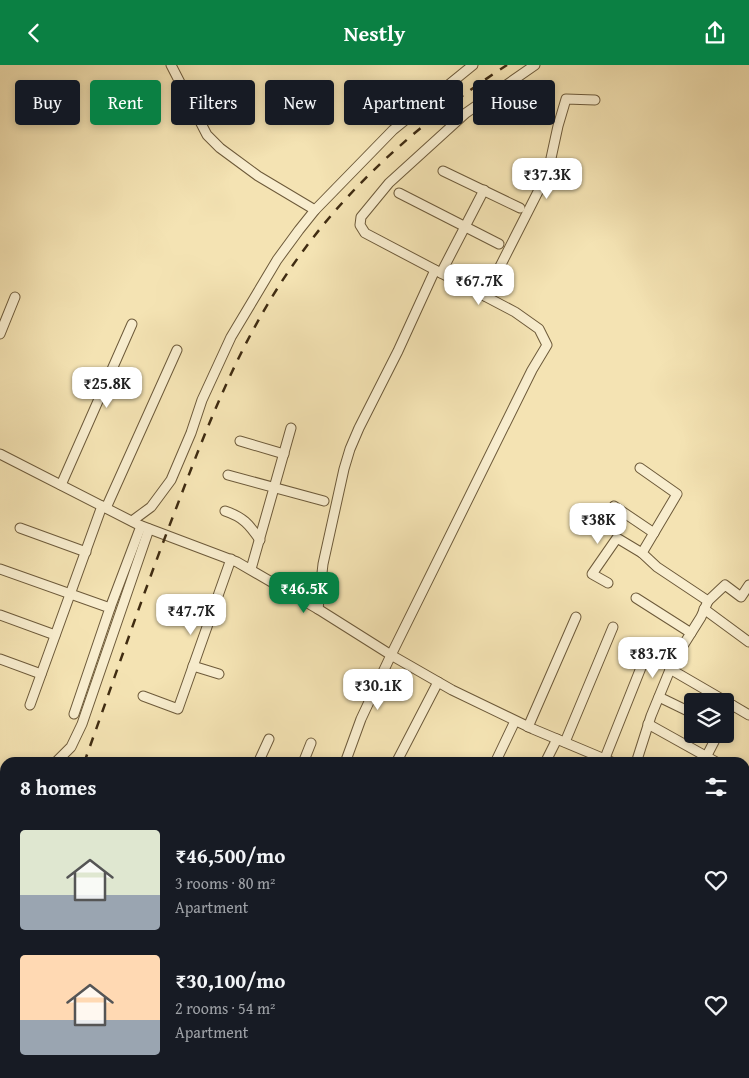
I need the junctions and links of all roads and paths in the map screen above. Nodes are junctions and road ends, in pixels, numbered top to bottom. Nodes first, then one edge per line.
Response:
1 (171, 65) edge
2 (472, 65) edge
3 (535, 65) edge
4 (595, 100) dead end
5 (443, 171) dead end
6 (484, 190) junction
7 (400, 193) dead end
8 (520, 208) dead end
9 (315, 210) junction
10 (465, 227) junction
11 (499, 244) dead end
12 (438, 272) junction
13 (485, 296) junction
14 (15, 297) dead end
15 (132, 324) dead end
16 (0, 333) edge
17 (178, 350) dead end
18 (292, 429) dead end
19 (240, 441) dead end
20 (0, 454) edge
21 (284, 454) junction
22 (640, 468) dead end
23 (228, 475) dead end
24 (60, 485) junction
25 (275, 488) junction
26 (324, 501) dead end
27 (614, 506) dead end
28 (104, 507) junction
29 (224, 511) dead end
30 (132, 521) junction
31 (145, 527) junction
32 (20, 528) dead end
33 (654, 533) junction
34 (260, 539) junction
35 (86, 551) junction
36 (642, 553) junction
37 (231, 559) junction
38 (0, 569) edge
39 (251, 569) junction
40 (608, 583) dead end
41 (748, 587) edge
42 (70, 594) junction
43 (636, 598) dead end
44 (706, 605) junction
45 (110, 608) junction
46 (318, 609) junction
47 (0, 615) edge
48 (576, 617) dead end
49 (613, 627) dead end
50 (691, 633) junction
51 (55, 635) junction
52 (749, 642) edge
53 (650, 645) dead end
54 (391, 655) junction
55 (0, 659) edge
56 (193, 666) junction
57 (670, 669) junction
58 (41, 674) junction
59 (219, 674) dead end
60 (438, 682) junction
61 (711, 693) edge
62 (143, 697) dead end
63 (659, 697) junction
64 (30, 705) dead end
65 (734, 706) edge
66 (684, 709) edge
67 (74, 714) dead end
68 (749, 715) edge
69 (516, 721) junction
70 (648, 724) junction
71 (528, 727) junction
72 (268, 739) dead end
73 (561, 741) junction
74 (311, 743) dead end
75 (713, 743) edge
76 (61, 757) edge
77 (260, 757) edge
78 (305, 757) edge
79 (347, 757) edge
80 (399, 757) edge
81 (498, 757) edge
82 (549, 757) edge
83 (598, 757) edge
84 (608, 757) edge
85 (638, 757) edge
86 (702, 757) edge
87 (706, 757) edge

1 - 9 street
2 - 9 street
3 - 12 street
4 - 13 street
5 - 6 street
6 - 8 street
6 - 10 street
7 - 10 street
9 - 30 street
10 - 11 street
10 - 12 street
12 - 13 street
12 - 46 street
13 - 54 street
14 - 16 street
15 - 24 street
17 - 28 street
18 - 21 street
19 - 21 street
20 - 24 street
21 - 25 street
22 - 33 street
23 - 25 street
24 - 28 street
25 - 26 street
25 - 34 street
27 - 33 street
28 - 30 street
28 - 35 street
29 - 34 street
30 - 31 street
31 - 37 street
31 - 45 street
31 - 76 street
32 - 35 street
33 - 36 street
34 - 39 street
35 - 42 street
36 - 40 street
36 - 44 street
37 - 39 street
37 - 56 street
38 - 42 street
39 - 46 street
41 - 44 street
42 - 45 street
42 - 51 street
43 - 50 street
44 - 50 street
44 - 52 street
45 - 67 street
46 - 54 street
47 - 51 street
48 - 71 street
49 - 73 street
50 - 57 street
51 - 58 street
53 - 84 street
54 - 60 street
54 - 79 street
55 - 58 street
56 - 59 street
56 - 62 street
57 - 61 street
57 - 63 street
58 - 64 street
60 - 69 street
60 - 80 street
63 - 66 street
63 - 70 street
65 - 68 street
69 - 71 street
69 - 81 street
70 - 85 street
70 - 86 street
71 - 73 street
72 - 77 street
73 - 82 street
73 - 83 street
74 - 78 street
75 - 87 street

